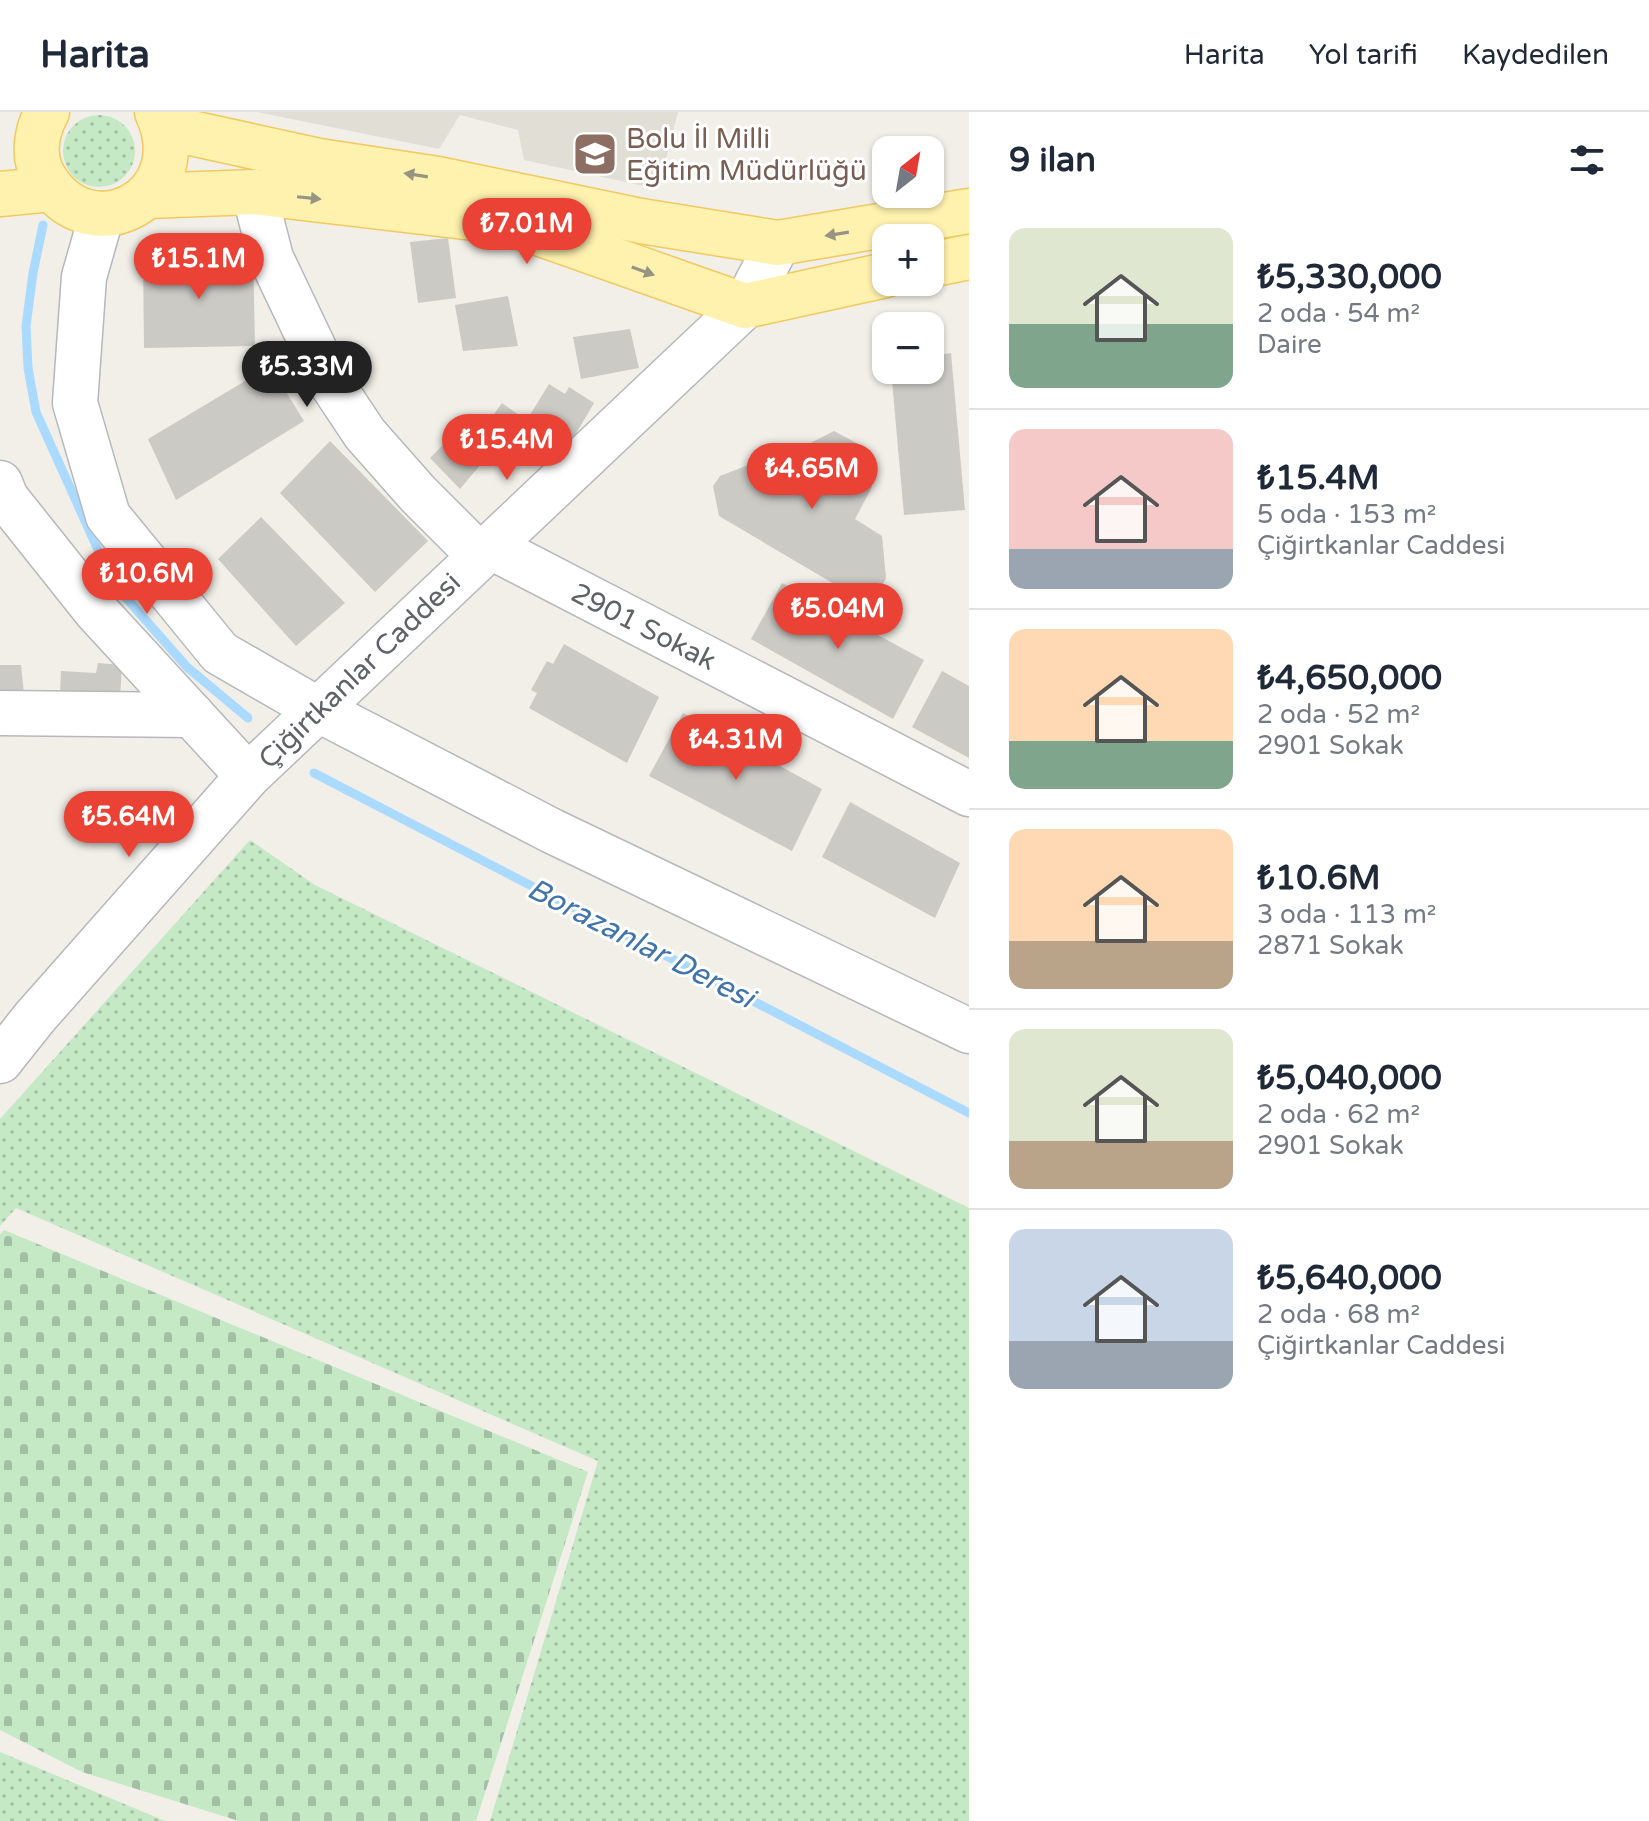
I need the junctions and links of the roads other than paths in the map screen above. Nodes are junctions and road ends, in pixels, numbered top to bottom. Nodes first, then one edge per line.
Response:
1 (161, 119) edge
2 (29, 126) edge
3 (51, 189) junction
4 (254, 192) junction
5 (0, 194) edge
6 (147, 196) junction
7 (969, 211) edge
8 (102, 214) junction
9 (778, 243) junction
10 (969, 257) edge
11 (944, 262) edge
12 (872, 278) edge
13 (745, 306) junction
14 (0, 483) edge
15 (484, 550) junction
16 (317, 709) junction
17 (0, 713) edge
18 (192, 715) junction
19 (248, 776) junction
20 (969, 794) edge
21 (969, 1031) edge
22 (0, 1061) edge

1 - 6 main road
9 -> 1 main road
2 - 3 main road
3 - 5 main road
3 - 8 main road
4 - 6 main road
4 -> 13 main road
4 - 15 street, 2901 Sokak
6 - 8 main road
7 -> 9 main road
8 - 16 street
9 - 13 street, Çiğirtkanlar Caddesi
10 - 11 main road
12 - 13 main road
13 - 15 street, Çiğirtkanlar Caddesi
14 - 18 street
15 - 16 street, Çiğirtkanlar Caddesi
15 - 20 street, 2901 Sokak
16 - 19 street, Çiğirtkanlar Caddesi
16 - 21 street
17 - 18 street
18 - 19 street
19 - 22 street, Çiğirtkanlar Caddesi

